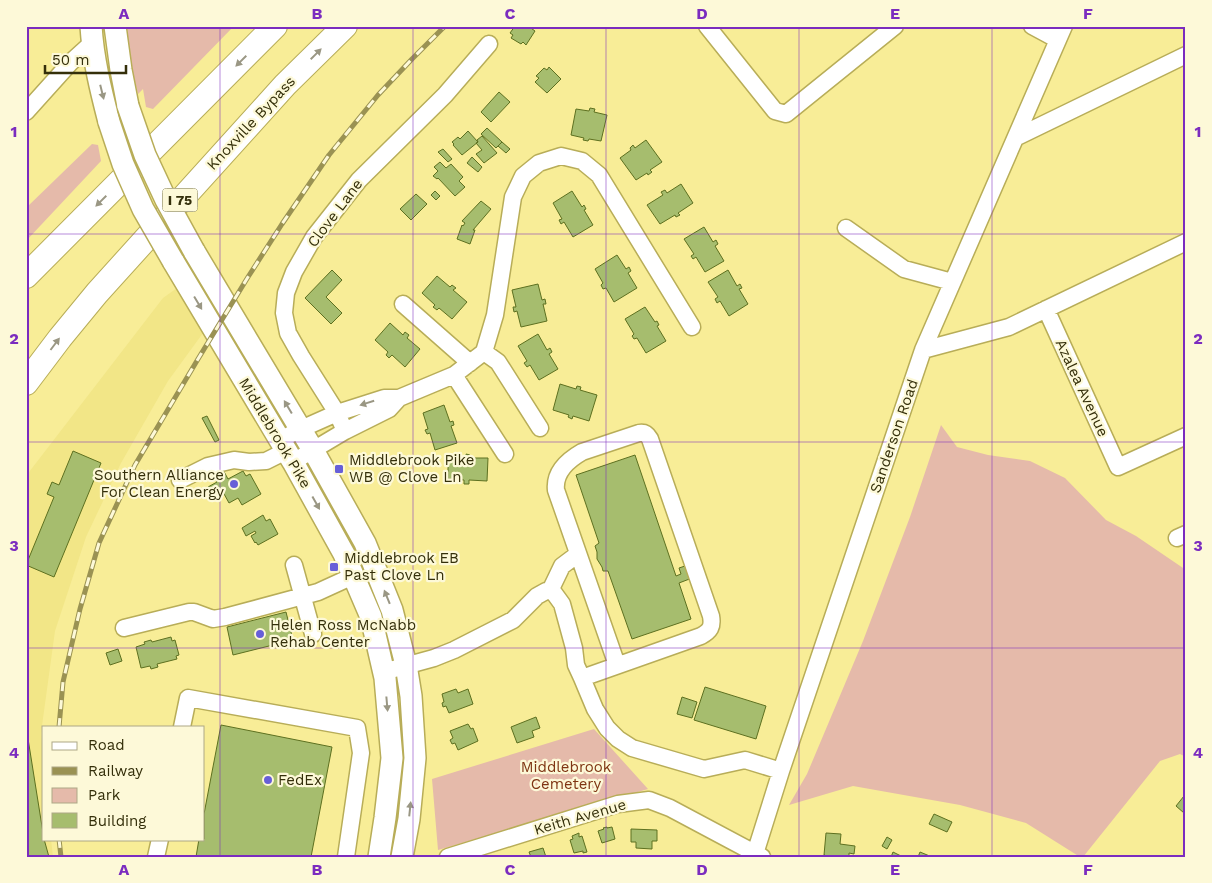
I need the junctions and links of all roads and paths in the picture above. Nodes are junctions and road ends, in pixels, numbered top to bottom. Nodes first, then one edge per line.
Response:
1 (115, 26) edge
2 (275, 26) edge
3 (345, 26) edge
4 (707, 26) edge
5 (895, 26) edge
6 (1032, 26) edge
7 (1061, 33) edge
8 (91, 34) edge
9 (489, 44) dead end
10 (1186, 55) edge
11 (26, 112) edge
12 (1017, 137) junction
13 (846, 228) dead end
14 (1186, 242) edge
15 (26, 276) edge
16 (952, 282) junction
17 (403, 304) dead end
18 (1046, 309) junction
19 (692, 328) dead end
20 (923, 350) junction
21 (484, 352) junction
22 (470, 363) junction
23 (454, 375) junction
24 (26, 383) edge
25 (399, 398) junction
26 (337, 412) junction
27 (540, 428) dead end
28 (301, 429) junction
29 (345, 431) junction
30 (1186, 436) edge
31 (313, 450) junction
32 (286, 451) junction
33 (505, 454) dead end
34 (180, 480) dead end
35 (578, 554) junction
36 (294, 564) dead end
37 (353, 576) junction
38 (550, 591) junction
39 (303, 596) junction
40 (124, 628) dead end
41 (313, 634) dead end
42 (617, 665) junction
43 (406, 666) junction
44 (383, 672) junction
45 (582, 678) junction
46 (182, 726) edge
47 (781, 771) junction
48 (160, 840) edge
49 (757, 855) edge
50 (156, 857) edge
51 (346, 857) edge
52 (379, 857) edge
53 (402, 857) edge
54 (448, 857) edge

28 -> 1 main road, Middlebrook Pike, bridge
2 -> 15 highway
24 -> 3 highway, Knoxville Bypass / I 75
4 - 5 street
6 - 7 street
7 - 12 street, Sanderson Road
8 - 11 street
8 -> 32 main road, Middlebrook Pike, bridge
9 - 26 street, Clove Lane
10 - 12 street
12 - 16 street, Sanderson Road
13 - 16 street
14 - 18 street
16 - 20 street, Sanderson Road
17 - 22 street
18 - 20 street
18 - 30 street, Azalea Avenue
19 - 21 street
20 - 47 street, Sanderson Road
21 - 22 street
21 - 27 street
22 - 23 street
23 - 25 street
23 - 33 street
25 -> 26 street
25 - 29 street
26 - 28 street
26 - 29 street, Clove Lane
28 - 31 main road, Middlebrook Pike
28 - 32 street
29 - 31 street
31 - 32 street
43 -> 31 main road, Middlebrook Pike
32 - 34 street
32 -> 37 main road, Middlebrook Pike
35 - 38 street
35 - 42 street
35 - 42 street
36 - 39 street
37 - 39 street
37 - 44 main road, Middlebrook Pike
38 - 43 street
38 - 45 street
39 - 40 street
39 - 41 street
42 - 45 street
43 - 44 street
53 -> 43 main road, Middlebrook Pike
44 -> 52 main road, Middlebrook Pike
45 - 47 street
46 - 51 street
47 - 49 street, Sanderson Road
48 - 50 street
49 - 54 street, Keith Avenue

